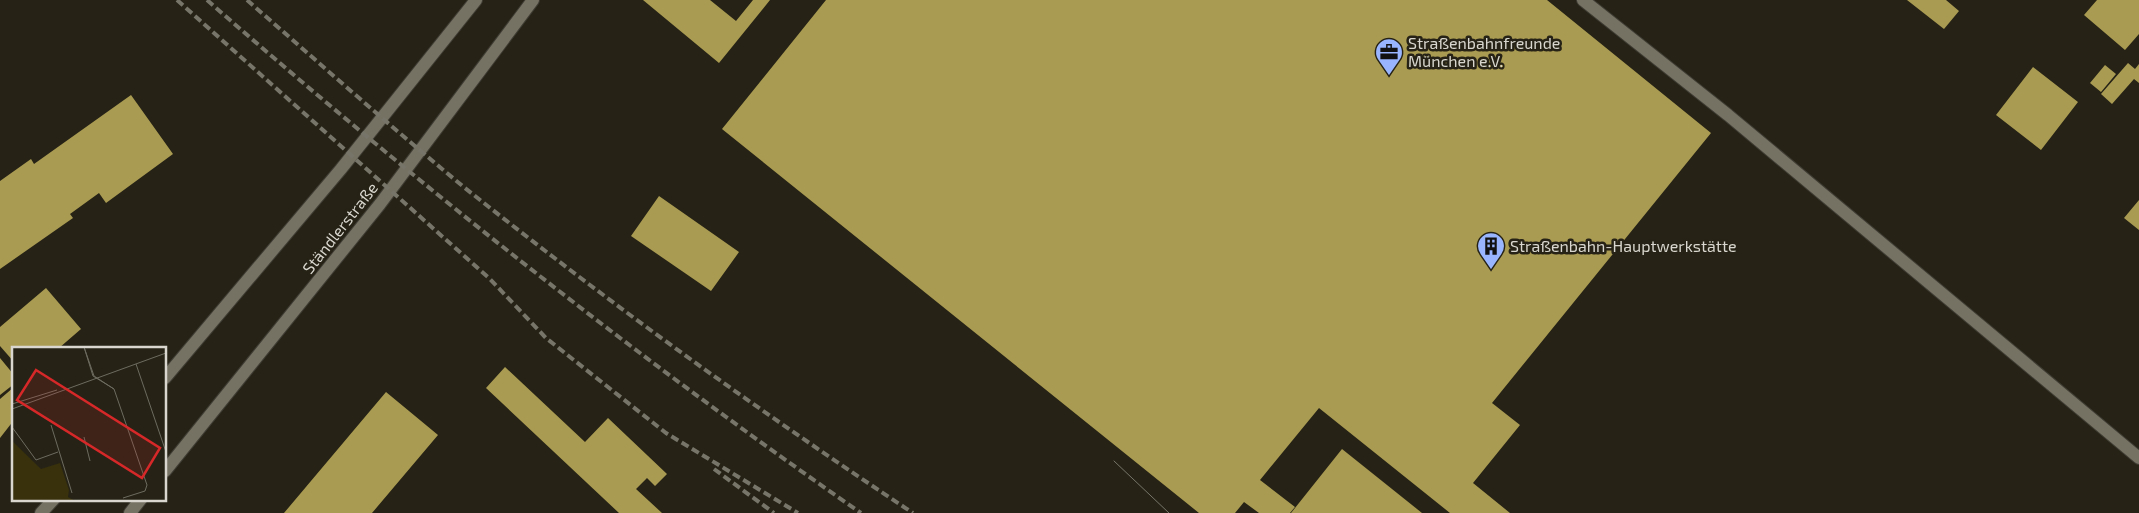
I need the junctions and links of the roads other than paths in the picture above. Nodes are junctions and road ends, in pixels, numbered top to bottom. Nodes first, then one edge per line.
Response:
1 (476, 0) edge
2 (533, 0) edge
3 (1583, 0) edge
4 (166, 377) edge
5 (2139, 458) edge
6 (166, 470) edge
7 (53, 500) edge
8 (140, 500) edge
9 (42, 513) edge
10 (130, 513) edge

1 - 4 main road
2 - 6 main road, Ständlerstraße
3 - 5 main road
7 - 9 main road
8 - 10 main road

